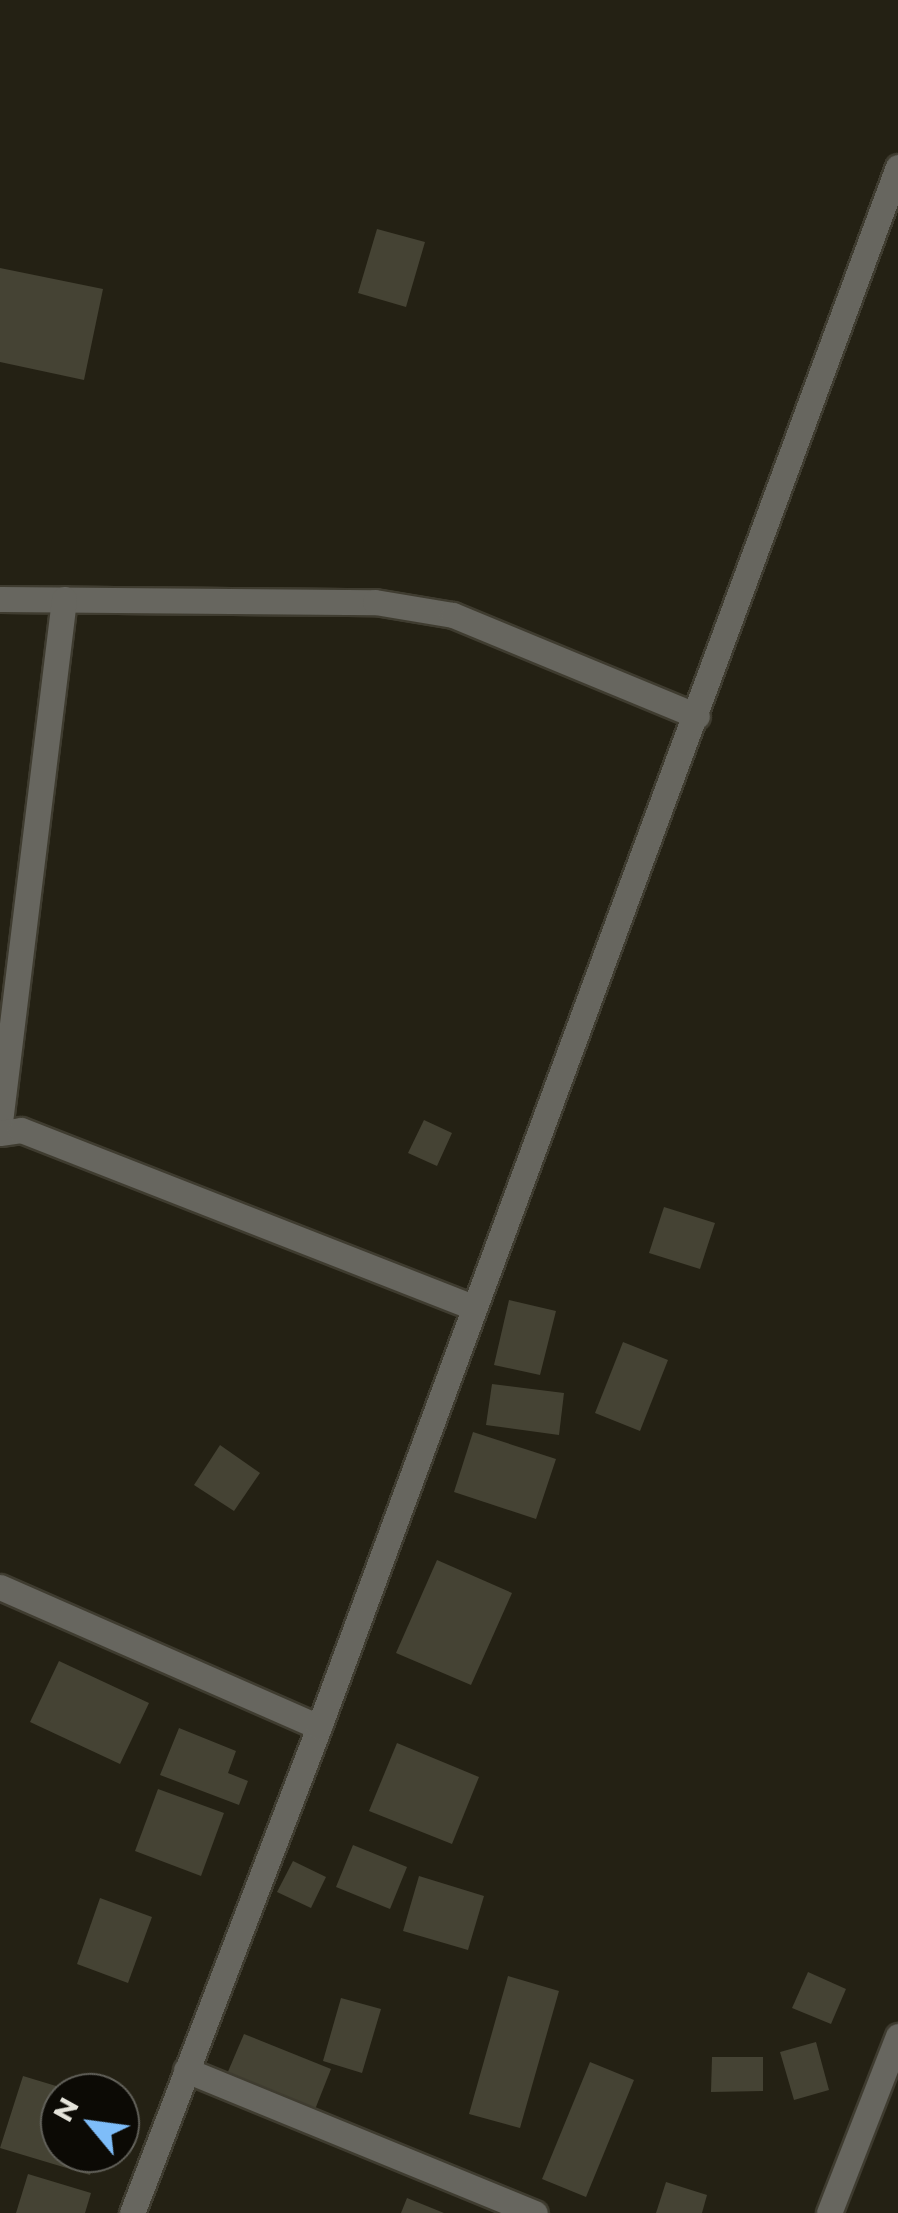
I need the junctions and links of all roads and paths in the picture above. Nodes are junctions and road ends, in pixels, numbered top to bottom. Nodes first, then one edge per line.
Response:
1 (898, 167) edge
2 (0, 599) edge
3 (64, 599) junction
4 (696, 716) junction
5 (0, 1122) edge
6 (0, 1133) edge
7 (472, 1307) junction
8 (0, 1588) edge
9 (319, 1727) junction
10 (898, 2036) edge
11 (186, 2070) junction
12 (132, 2213) edge
13 (535, 2213) edge
14 (829, 2213) edge

1 - 4 street
2 - 3 street
3 - 4 street
3 - 5 street
4 - 7 street
6 - 7 street
7 - 9 street
8 - 9 street
9 - 11 street
10 - 14 street
11 - 12 street
11 - 13 street

